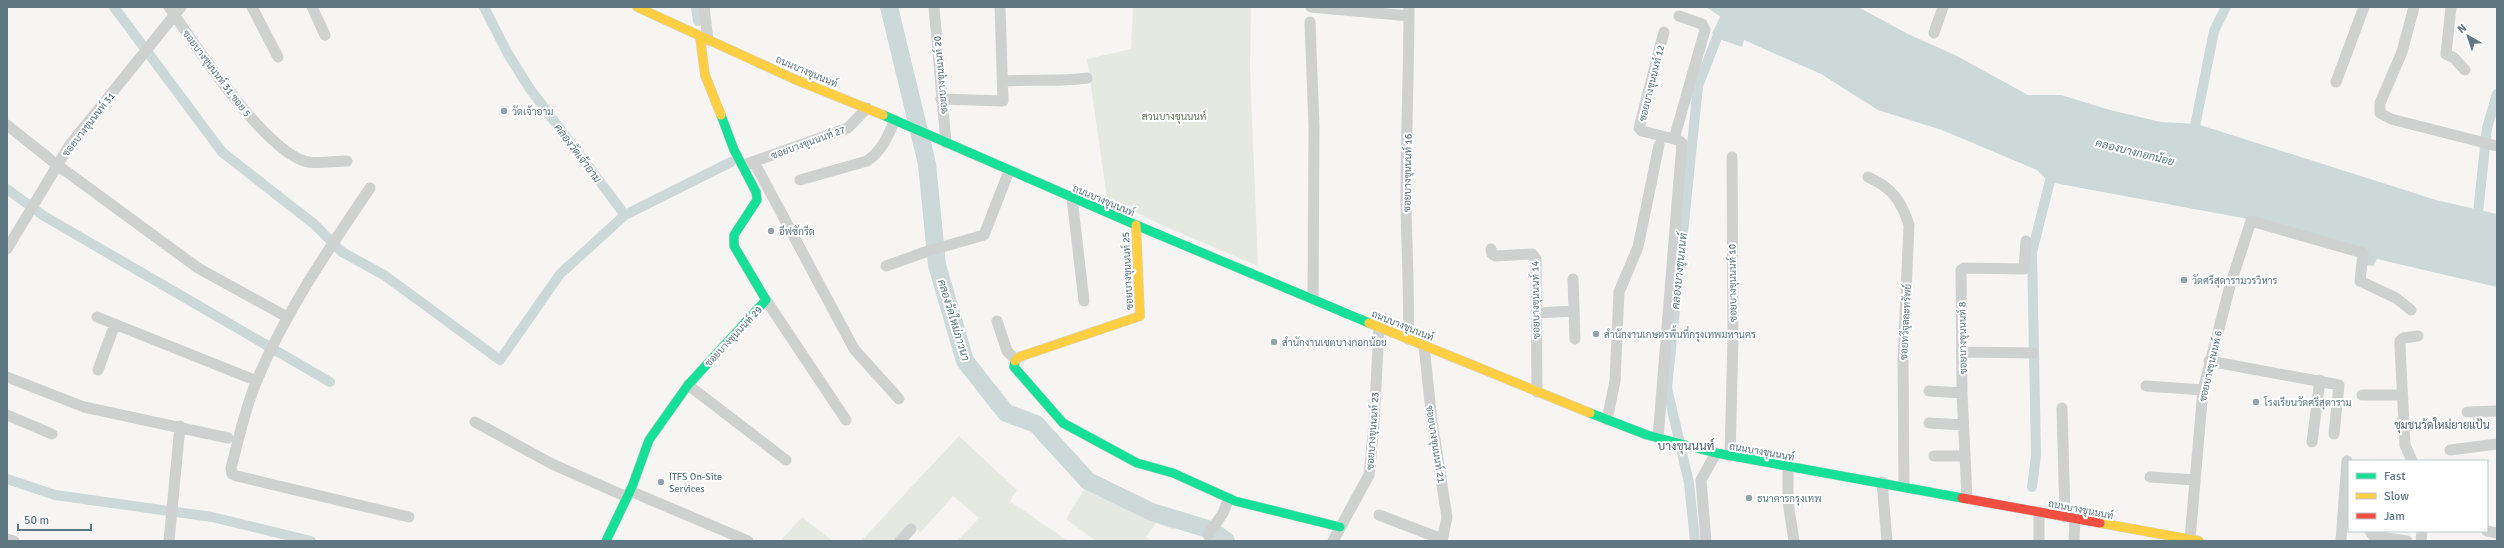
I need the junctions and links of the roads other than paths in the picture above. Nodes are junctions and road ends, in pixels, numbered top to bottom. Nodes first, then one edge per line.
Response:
1 (252, 7) edge
2 (312, 7) edge
3 (637, 7) edge
4 (704, 7) edge
5 (934, 7) edge
6 (1000, 7) edge
7 (1311, 7) edge
8 (1943, 7) edge
9 (2364, 7) edge
10 (2414, 7) edge
11 (2451, 7) edge
12 (175, 10) edge
13 (1409, 11) edge
14 (1679, 16) dead end
15 (1310, 22) dead end
16 (1664, 32) dead end
17 (1934, 33) dead end
18 (325, 35) dead end
19 (704, 38) junction
20 (278, 57) dead end
21 (2465, 70) dead end
22 (1087, 78) dead end
23 (1003, 81) junction
24 (2336, 82) dead end
25 (941, 99) junction
26 (867, 108) junction
27 (896, 120) junction
28 (7, 125) edge
29 (1674, 139) junction
30 (946, 143) junction
31 (1659, 145) dead end
32 (2497, 146) edge
33 (1732, 157) dead end
34 (347, 161) dead end
35 (754, 162) junction
36 (741, 163) junction
37 (56, 164) junction
38 (1009, 171) junction
39 (1868, 177) dead end
40 (800, 180) dead end
41 (370, 188) dead end
42 (1072, 198) junction
43 (1136, 225) junction
44 (2026, 241) dead end
45 (9, 242) edge
46 (1491, 249) dead end
47 (886, 266) dead end
48 (1573, 279) dead end
49 (1313, 299) junction
50 (766, 300) junction
51 (1084, 301) dead end
52 (2411, 310) dead end
53 (1574, 311) junction
54 (1536, 313) junction
55 (97, 317) dead end
56 (287, 317) junction
57 (997, 321) dead end
58 (115, 324) junction
59 (1379, 327) junction
60 (2418, 336) dead end
61 (1408, 339) junction
62 (1574, 339) dead end
63 (1424, 346) junction
64 (1963, 352) junction
65 (2032, 353) dead end
66 (1016, 360) junction
67 (2209, 361) junction
68 (98, 370) dead end
69 (7, 377) edge
70 (2320, 380) junction
71 (257, 381) junction
72 (688, 385) junction
73 (2146, 386) dead end
74 (2203, 390) junction
75 (1929, 391) dead end
76 (1537, 392) junction
77 (1962, 393) junction
78 (2402, 394) junction
79 (2362, 395) dead end
80 (899, 399) dead end
81 (2062, 408) dead end
82 (2497, 411) edge
83 (2467, 412) dead end
84 (7, 415) edge
85 (846, 420) dead end
86 (1607, 420) junction
87 (475, 422) dead end
88 (1929, 423) dead end
89 (1963, 425) junction
90 (180, 426) junction
91 (52, 434) dead end
92 (2334, 434) dead end
93 (228, 438) dead end
94 (1658, 438) junction
95 (2312, 442) dead end
96 (2497, 444) edge
97 (2450, 450) dead end
98 (1716, 454) junction
99 (1730, 456) junction
100 (1934, 456) dead end
101 (1965, 456) junction
102 (786, 460) dead end
103 (2412, 460) edge
104 (2347, 461) dead end
105 (1788, 467) junction
106 (2150, 477) dead end
107 (2195, 480) junction
108 (1882, 482) junction
109 (1904, 486) junction
110 (628, 494) junction
111 (1229, 498) junction
112 (1967, 498) junction
113 (2039, 512) junction
114 (1379, 515) dead end
115 (410, 517) dead end
116 (2070, 518) junction
117 (1340, 527) junction
118 (911, 530) dead end
119 (2371, 532) edge
120 (1208, 535) dead end
121 (730, 537) edge
122 (2172, 539) edge
123 (7, 540) edge
124 (1442, 540) edge
125 (2194, 540) edge
126 (14, 541) edge
127 (169, 541) edge
128 (606, 541) edge
129 (748, 541) edge
130 (900, 541) edge
131 (1333, 541) edge
132 (1706, 541) edge
133 (1794, 541) edge
134 (1887, 541) edge
135 (2039, 541) edge
136 (2074, 541) edge
137 (2341, 541) edge
138 (2407, 541) edge

1 - 20 street
2 - 18 street
3 - 19 street, ถนนบางขุนนนท์
4 - 19 street
5 - 25 street, ซอยบางขุนนนท์ 20
6 - 23 street
7 - 13 street
8 - 17 street
9 - 24 street
10 - 32 street
11 - 21 street
12 - 34 street, ซอยบางขุนนนท์ 31 ซอย 5
12 - 37 street, ซอยบางขุนนนท์ 31
13 - 61 street, ซอยบางขุนนนท์ 16
14 - 29 street
15 - 49 street
16 - 29 street, ซอยบางขุนนนท์ 12
19 - 26 street, ถนนบางขุนนนท์
19 - 36 street, ซอยบางขุนนนท์ 29
22 - 23 street
23 - 25 street
25 - 30 street, ซอยบางขุนนนท์ 20
26 - 27 street, ถนนบางขุนนนท์
26 - 35 street, ซอยบางขุนนนท์ 27
27 - 30 street, ถนนบางขุนนนท์
27 - 40 street
28 - 37 street
29 - 94 street
30 - 38 street, ถนนบางขุนนนท์
31 - 86 street
33 - 99 street, ซอยบางขุนนนท์ 10
35 - 36 street, ซอยบางขุนนนท์ 27
35 - 80 street
36 - 50 street, ซอยบางขุนนนท์ 29
37 - 45 street, ซอยบางขุนนนท์ 31
37 - 56 street
38 - 42 street, ถนนบางขุนนนท์
38 - 47 street
39 - 109 street, ซอยทวีจุลละทรัพย์
41 - 56 street
42 - 43 street, ถนนบางขุนนนท์
42 - 51 street
43 - 49 street, ถนนบางขุนนนท์
43 - 66 street, ซอยบางขุนนนท์ 25
44 - 64 street, ซอยบางขุนนนท์ 8
46 - 54 street, ซอยบางขุนนนท์ 14
48 - 53 street
49 - 59 street, ถนนบางขุนนนท์
50 - 72 street, ซอยบางขุนนนท์ 29
50 - 85 street
52 - 67 street, ซอยบางขุนนนท์ 6
53 - 54 street
53 - 62 street
54 - 76 street, ซอยบางขุนนนท์ 14
55 - 58 street
56 - 71 street
57 - 66 street
58 - 68 street
58 - 71 street
59 - 61 street, ถนนบางขุนนนท์
59 - 117 street, ซอยบางขุนนนท์ 23
60 - 78 street
61 - 63 street, ถนนบางขุนนนท์
63 - 76 street, ถนนบางขุนนนท์
63 - 124 street, ซอยบางขุนนนท์ 21
64 - 65 street
64 - 77 street, ซอยบางขุนนนท์ 8
66 - 111 street
67 - 70 street
67 - 74 street, ซอยบางขุนนนท์ 6
69 - 90 street
70 - 92 street
70 - 95 street
71 - 115 street
72 - 102 street
72 - 110 street, ซอยบางขุนนนท์ 29
73 - 74 street
74 - 107 street, ซอยบางขุนนนท์ 6
75 - 77 street
76 - 86 street, ถนนบางขุนนนท์
77 - 89 street, ซอยบางขุนนนท์ 8
78 - 79 street
78 - 103 street
81 - 116 street
82 - 83 street
84 - 91 street
86 - 94 street, ถนนบางขุนนนท์
87 - 110 street
88 - 89 street
89 - 101 street, ซอยบางขุนนนท์ 8
90 - 93 street
90 - 127 street
94 - 98 street, ถนนบางขุนนนท์
96 - 97 street
98 - 99 street, ถนนบางขุนนนท์
98 - 132 street
99 - 105 street, ถนนบางขุนนนท์
100 - 101 street
101 - 112 street, ซอยบางขุนนนท์ 8
104 - 137 street
105 - 108 street, ถนนบางขุนนนท์
105 - 133 street
106 - 107 street
107 - 125 street, ซอยบางขุนนนท์ 6
108 - 109 street, ถนนบางขุนนนท์
108 - 134 street
109 - 112 street, ถนนบางขุนนนท์
110 - 121 street
110 - 128 street, ซอยบางขุนนนท์ 29
111 - 117 street
111 - 120 street
112 - 113 street, ถนนบางขุนนนท์
113 - 116 street, ถนนบางขุนนนท์
113 - 135 street
114 - 124 street
116 - 122 street, ถนนบางขุนนนท์
116 - 136 street
117 - 131 street, ซอยบางขุนนนท์ 23
118 - 130 street
119 - 138 street
121 - 129 street
122 - 125 street, ถนนบางขุนนนท์
123 - 126 street

